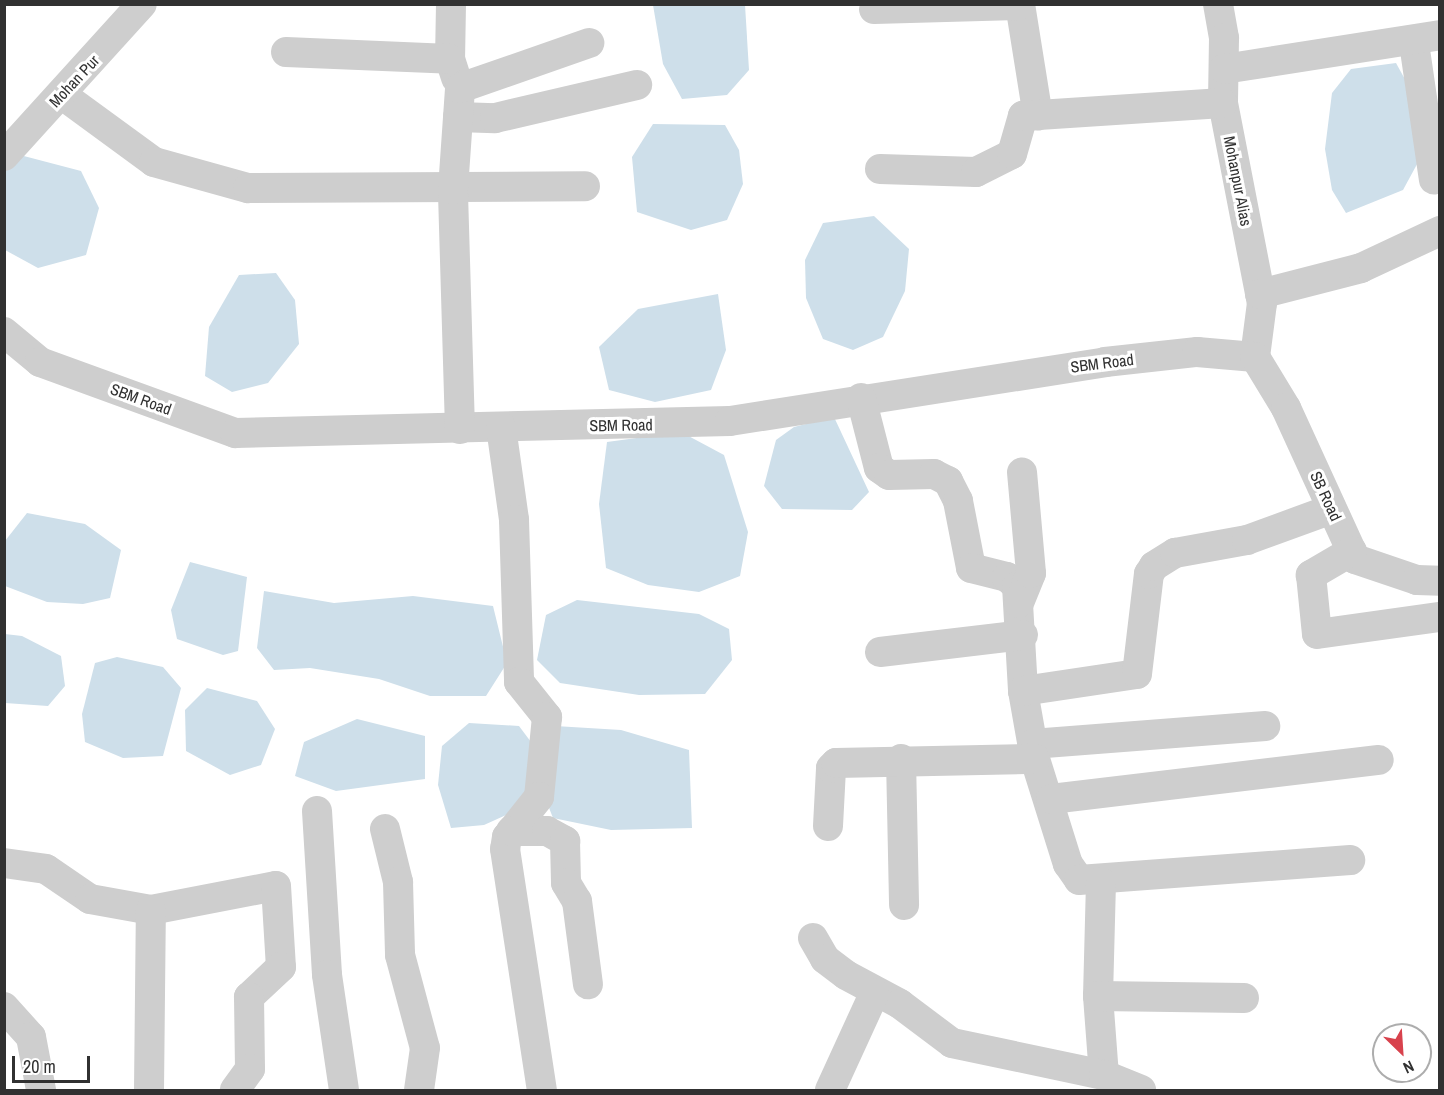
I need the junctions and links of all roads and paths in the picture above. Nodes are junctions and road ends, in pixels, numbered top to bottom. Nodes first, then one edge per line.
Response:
1 (142, 4) edge
2 (451, 4) edge
3 (1218, 4) edge
4 (1020, 5) edge
5 (874, 9) dead end
6 (1427, 39) edge
7 (589, 43) dead end
8 (286, 52) dead end
9 (450, 59) junction
10 (1224, 69) junction
11 (637, 85) dead end
12 (460, 88) junction
13 (61, 94) junction
14 (1223, 103) junction
15 (1038, 116) junction
16 (458, 117) junction
17 (4, 156) edge
18 (880, 169) dead end
19 (1434, 180) dead end
20 (585, 186) dead end
21 (453, 189) junction
22 (1440, 231) edge
23 (1260, 294) junction
24 (4, 332) edge
25 (1255, 357) junction
26 (861, 398) junction
27 (501, 427) junction
28 (460, 429) junction
29 (1022, 472) dead end
30 (1332, 508) junction
31 (1352, 551) junction
32 (1440, 580) edge
33 (1019, 603) junction
34 (1440, 617) edge
35 (1023, 636) junction
36 (880, 652) dead end
37 (1023, 691) junction
38 (1265, 726) dead end
39 (1034, 752) junction
40 (901, 759) junction
41 (1379, 760) dead end
42 (1051, 799) junction
43 (317, 811) dead end
44 (828, 826) dead end
45 (385, 829) dead end
46 (511, 831) junction
47 (1350, 860) dead end
48 (4, 863) edge
49 (1101, 882) junction
50 (904, 905) dead end
51 (151, 910) junction
52 (813, 938) dead end
53 (588, 984) dead end
54 (874, 994) junction
55 (1098, 996) junction
56 (1244, 998) dead end
57 (4, 1007) edge
58 (1092, 1080) edge
59 (41, 1090) edge
60 (149, 1090) edge
61 (235, 1090) edge
62 (344, 1090) edge
63 (418, 1090) edge
64 (542, 1090) edge
65 (830, 1090) edge
66 (1141, 1090) edge

1 - 13 street, Mohan Pur
2 - 9 street
3 - 10 street, Mohanpur Alias
4 - 5 street
4 - 15 street
6 - 10 street
6 - 19 street
7 - 12 street
8 - 9 street
9 - 12 street
10 - 14 street, Mohanpur Alias
11 - 16 street
12 - 16 street
13 - 17 street, Mohan Pur
13 - 21 street
14 - 15 street
14 - 23 street, Mohanpur Alias
15 - 18 street
16 - 21 street
20 - 21 street
21 - 28 street
22 - 23 street
23 - 25 street, Mohanpur Alias
24 - 28 street, SBM Road
25 - 26 street, SBM Road
25 - 30 street, SB Road
26 - 27 street, SBM Road
26 - 33 street
27 - 28 street, SBM Road
27 - 46 street
29 - 33 street
30 - 31 street, SB Road
30 - 37 street
31 - 32 street
31 - 34 street
33 - 35 street
35 - 36 street
35 - 37 street
37 - 39 street
38 - 39 street
39 - 40 street
39 - 42 street
40 - 44 street
40 - 50 street
41 - 42 street
42 - 49 street
43 - 62 street
45 - 63 street
46 - 53 street
46 - 64 street
47 - 49 street
48 - 51 street
49 - 55 street
51 - 60 street
51 - 61 street
52 - 54 street
54 - 58 street
54 - 65 street
55 - 56 street
55 - 58 street
57 - 59 street
58 - 66 street

